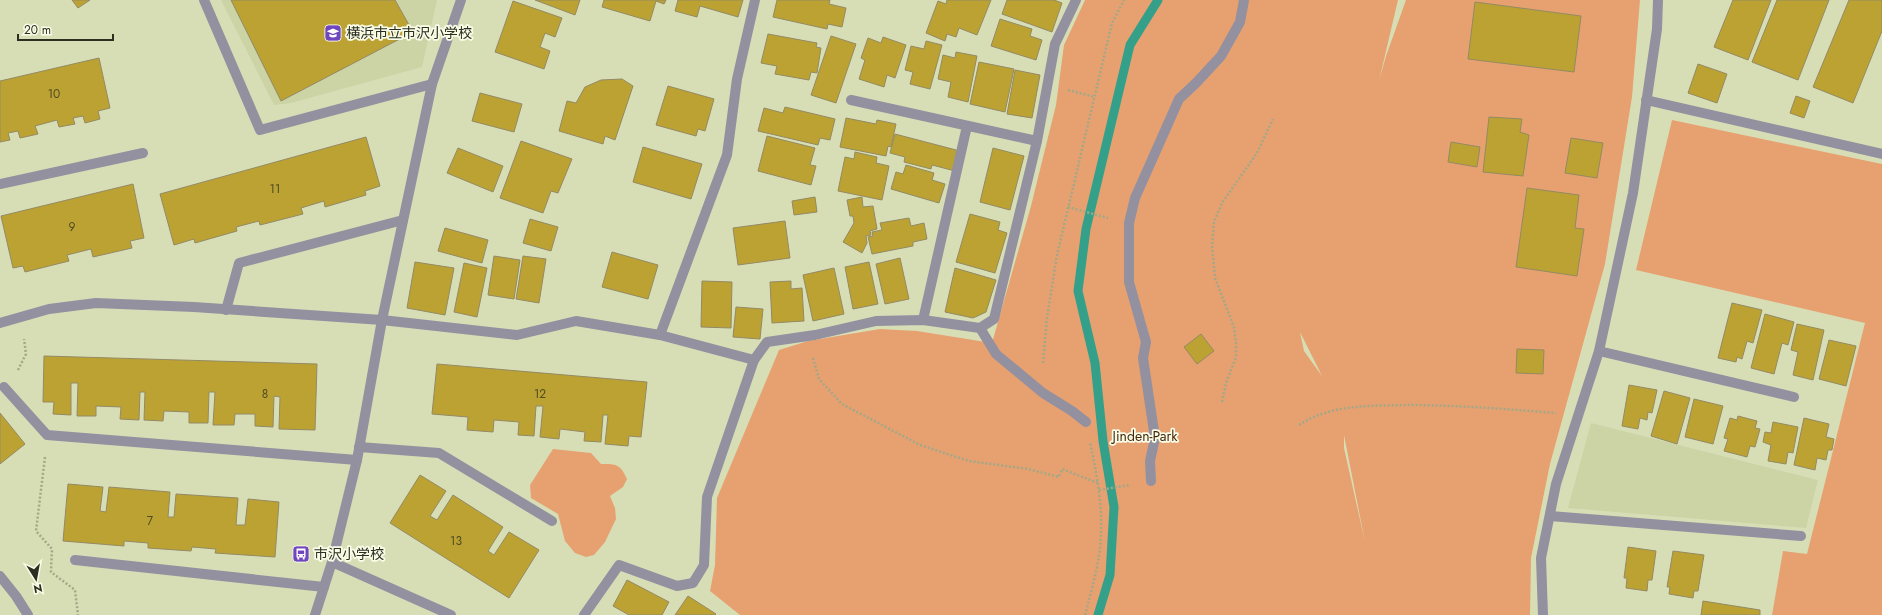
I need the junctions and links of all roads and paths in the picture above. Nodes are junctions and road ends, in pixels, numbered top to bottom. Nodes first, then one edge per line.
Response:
1 (204, 0) edge
2 (460, 0) edge
3 (755, 0) edge
4 (1076, 0) edge
5 (1124, 0) edge
6 (1244, 0) edge
7 (1658, 0) edge
8 (432, 84) junction
9 (1048, 85) junction
10 (1095, 97) junction
11 (851, 100) dead end
12 (1646, 100) junction
13 (1272, 119) dead end
14 (967, 126) junction
15 (1037, 141) junction
16 (144, 153) dead end
17 (1882, 154) edge
18 (0, 184) edge
19 (1068, 206) junction
20 (1099, 215) dead end
21 (403, 220) junction
22 (226, 310) junction
23 (21, 317) junction
24 (1, 319) edge
25 (382, 320) junction
26 (923, 320) junction
27 (980, 328) junction
28 (660, 335) junction
29 (808, 336) junction
30 (1599, 351) junction
31 (754, 360) junction
32 (4, 387) dead end
33 (1043, 393) junction
34 (13, 397) junction
35 (1794, 397) dead end
36 (1222, 402) dead end
37 (1578, 415) junction
38 (1086, 422) joint
39 (1299, 425) dead end
40 (47, 434) junction
41 (359, 447) junction
42 (357, 460) junction
43 (1150, 481) dead end
44 (1098, 483) junction
45 (1126, 485) dead end
46 (1099, 490) junction
47 (1550, 516) junction
48 (552, 521) dead end
49 (1801, 536) dead end
50 (75, 560) dead end
51 (332, 562) junction
52 (0, 576) edge
53 (324, 587) junction
54 (28, 615) edge
55 (78, 615) edge
56 (315, 615) edge
57 (451, 615) edge
58 (584, 615) edge
59 (1086, 615) edge
60 (1543, 615) edge

1 - 8 street
2 - 8 street
3 - 28 street
4 - 9 street
5 - 10 path
6 - 43 street
7 - 12 street
8 - 21 street
9 - 10 path
9 - 15 street
10 - 19 path
11 - 14 street
12 - 17 street
12 - 30 street
13 - 36 path
14 - 15 street
14 - 26 street
15 - 27 street
16 - 18 street
19 - 20 path
19 - 33 path
21 - 22 street
21 - 25 street
22 - 23 street
22 - 25 street
23 - 24 street
23 - 34 path
25 - 28 street
25 - 41 street
26 - 27 street
26 - 29 street
27 - 33 street
28 - 31 street
29 - 31 street
29 - 44 path
30 - 35 street
30 - 37 street
31 - 58 street
32 - 34 street
33 - 38 street
34 - 40 street
37 - 39 path
37 - 47 street
38 - 44 path
40 - 42 street
40 - 55 path
41 - 42 street
41 - 48 street
42 - 51 street
44 - 46 path
45 - 46 path
46 - 59 path
47 - 49 street
47 - 60 street
50 - 53 street
51 - 53 street
51 - 57 street
52 - 54 street
53 - 56 street

